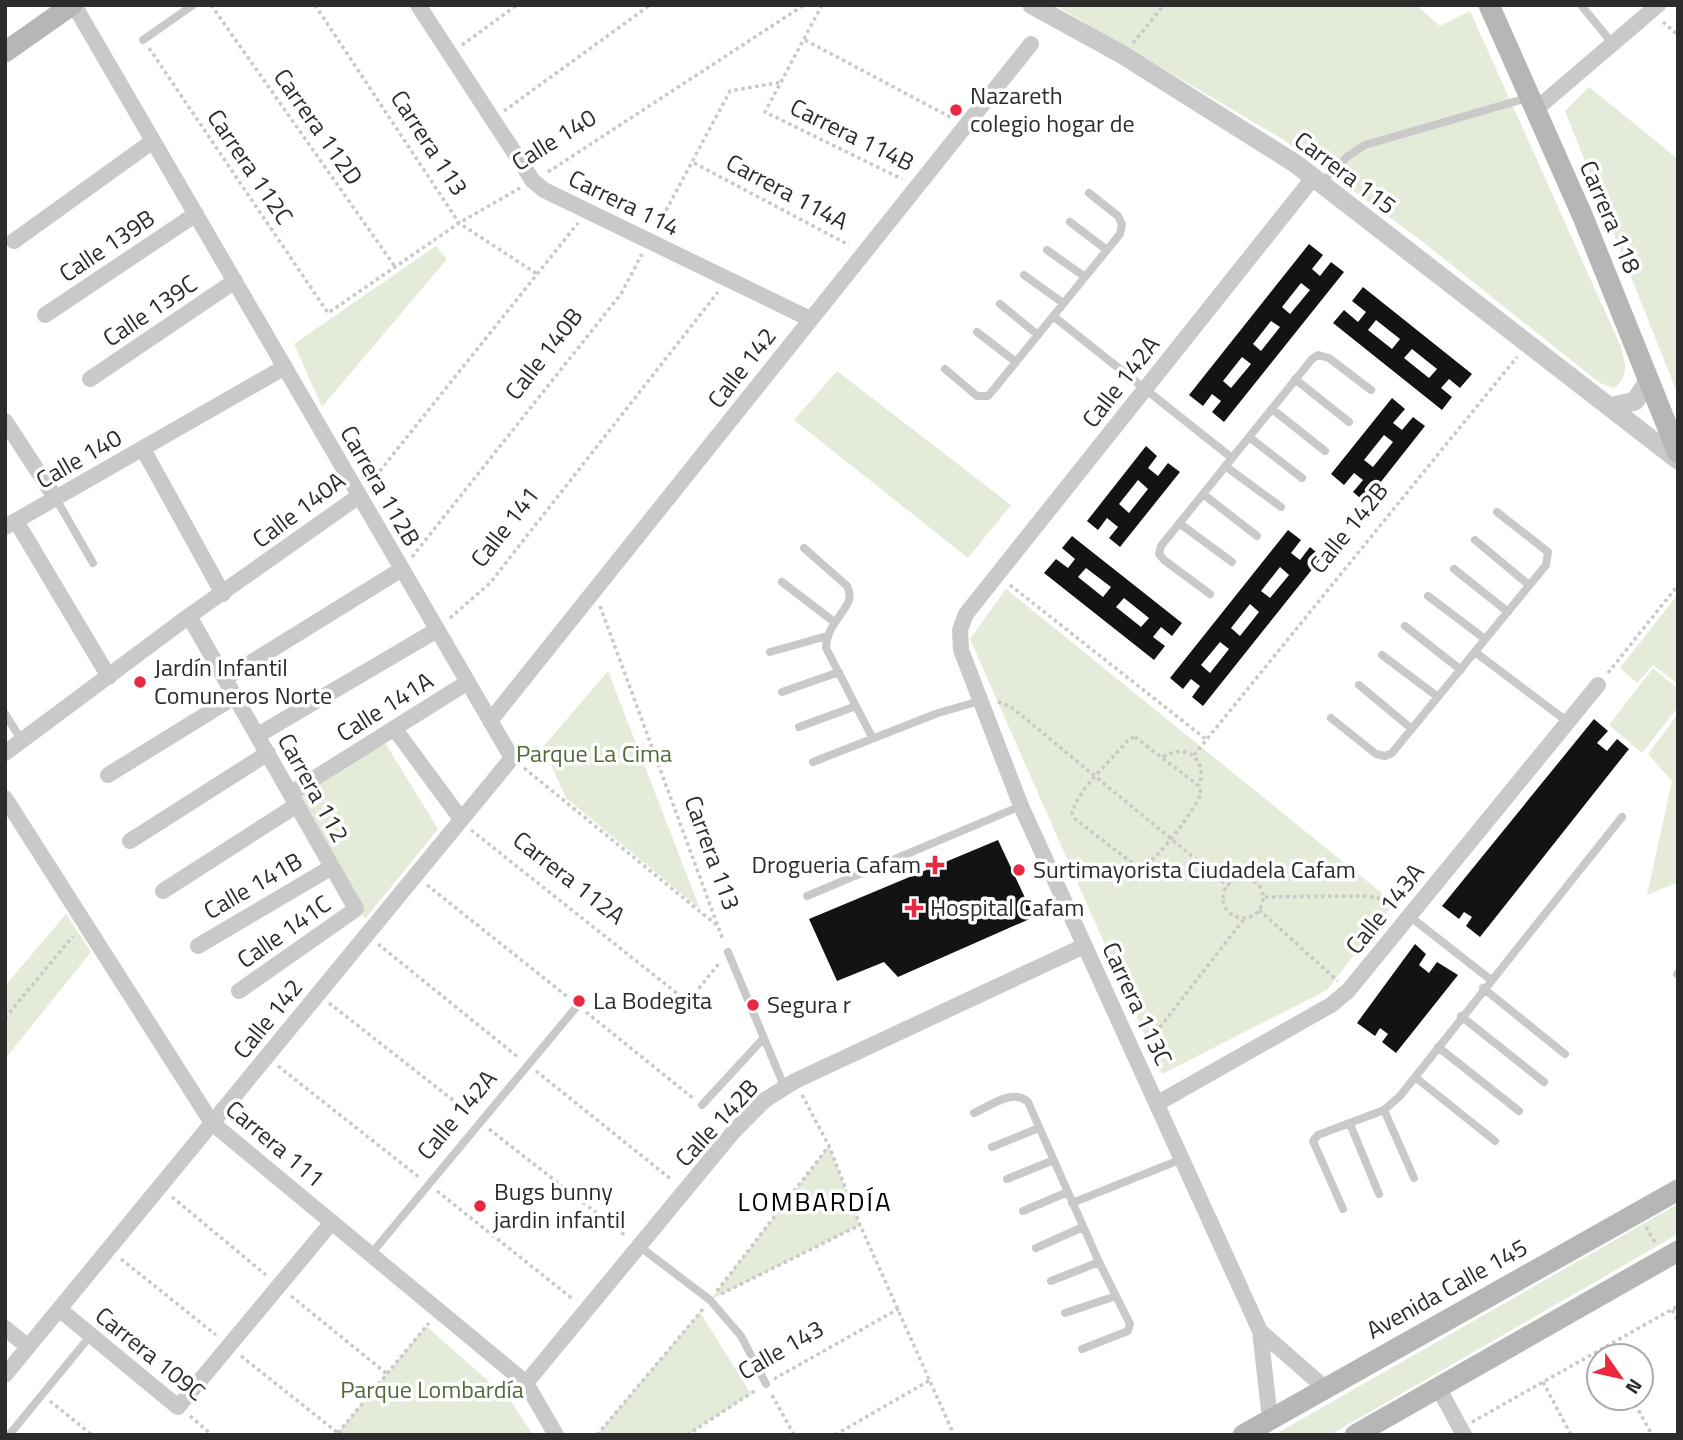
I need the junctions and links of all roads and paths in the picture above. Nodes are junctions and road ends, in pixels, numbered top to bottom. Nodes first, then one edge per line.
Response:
1 (73, 5) edge
2 (193, 5) edge
3 (211, 5) edge
4 (315, 5) edge
5 (418, 5) edge
6 (517, 5) edge
7 (650, 5) edge
8 (804, 5) edge
9 (822, 5) edge
10 (1032, 5) edge
11 (1164, 5) edge
12 (1489, 5) edge
13 (1581, 5) edge
14 (1658, 5) edge
15 (143, 40) joint
16 (804, 40) junction
17 (1031, 44) dead end
18 (1613, 44) junction
19 (5, 52) edge
20 (450, 54) junction
21 (1123, 55) junction
22 (782, 82) junction
23 (1533, 104) junction
24 (492, 120) junction
25 (966, 125) junction
26 (153, 141) junction
27 (694, 163) junction
28 (1317, 180) junction
29 (533, 181) junction
30 (917, 186) junction
31 (1089, 193) dead end
32 (588, 211) junction
33 (196, 214) junction
34 (1070, 222) dead end
35 (459, 223) junction
36 (14, 241) dead end
37 (649, 241) junction
38 (1046, 250) dead end
39 (1107, 250) junction
40 (863, 253) junction
41 (396, 268) junction
42 (537, 274) junction
43 (1024, 275) dead end
44 (1085, 277) junction
45 (727, 279) junction
46 (235, 281) junction
47 (1063, 303) junction
48 (1000, 304) dead end
49 (328, 313) joint
50 (45, 315) dead end
51 (1053, 316) junction
52 (810, 319) junction
53 (977, 332) dead end
54 (1038, 335) junction
55 (1527, 344) junction
56 (1016, 362) junction
57 (285, 367) junction
58 (945, 369) dead end
59 (90, 379) dead end
60 (1296, 379) junction
61 (1649, 380) junction
62 (1144, 389) junction
63 (1371, 390) dead end
64 (1610, 407) junction
65 (1272, 409) junction
66 (5, 421) edge
67 (1349, 422) dead end
68 (1249, 437) junction
69 (143, 449) junction
70 (1325, 452) dead end
71 (1678, 453) edge
72 (1232, 458) junction
73 (1678, 460) edge
74 (1226, 466) junction
75 (1303, 478) dead end
76 (1203, 494) junction
77 (359, 496) junction
78 (56, 499) junction
79 (1281, 507) dead end
80 (1497, 512) dead end
81 (1179, 523) junction
82 (11, 524) edge
83 (1257, 536) dead end
84 (1475, 540) dead end
85 (804, 548) dead end
86 (1232, 562) dead end
87 (93, 564) dead end
88 (402, 569) junction
89 (1454, 569) dead end
90 (998, 575) junction
91 (782, 582) dead end
92 (1529, 585) junction
93 (1678, 585) edge
94 (595, 591) junction
95 (223, 594) junction
96 (1210, 594) dead end
97 (1428, 596) dead end
98 (1508, 612) junction
99 (965, 614) joint
100 (189, 616) junction
101 (834, 621) junction
102 (1405, 626) dead end
103 (437, 630) junction
104 (827, 636) junction
105 (1485, 639) junction
106 (770, 652) dead end
107 (1475, 652) junction
108 (1382, 655) dead end
109 (1461, 670) junction
110 (839, 672) junction
111 (109, 677) junction
112 (226, 678) junction
113 (468, 682) junction
114 (1359, 685) dead end
115 (1598, 685) joint
116 (782, 692) dead end
117 (236, 696) junction
118 (1438, 697) junction
119 (980, 701) junction
120 (856, 706) junction
121 (5, 714) edge
122 (1331, 718) dead end
123 (490, 721) junction
124 (1568, 722) junction
125 (799, 727) dead end
126 (394, 728) junction
127 (1412, 729) junction
128 (258, 735) junction
129 (872, 737) junction
130 (1207, 740) junction
131 (22, 741) junction
132 (5, 753) edge
133 (268, 753) junction
134 (1194, 755) junction
135 (1163, 757) junction
136 (512, 758) junction
137 (813, 762) dead end
138 (108, 775) dead end
139 (1097, 778) junction
140 (1199, 786) junction
141 (5, 797) edge
142 (294, 799) junction
143 (1021, 806) junction
144 (1622, 817) dead end
145 (461, 819) junction
146 (1170, 838) junction
147 (130, 841) dead end
148 (332, 867) junction
149 (1227, 886) junction
150 (163, 891) dead end
151 (807, 896) dead end
152 (1265, 897) junction
153 (356, 909) joint
154 (1259, 910) junction
155 (1408, 915) junction
156 (1244, 919) junction
157 (83, 923) junction
158 (719, 928) junction
159 (198, 946) dead end
160 (1084, 946) junction
161 (728, 952) junction
162 (1491, 980) junction
163 (1483, 988) junction
164 (239, 991) dead end
165 (1348, 991) junction
166 (578, 1005) dead end
167 (1461, 1016) junction
168 (5, 1018) edge
169 (762, 1040) junction
170 (1438, 1047) junction
171 (1565, 1054) dead end
172 (1136, 1058) junction
173 (1415, 1077) junction
174 (1544, 1082) dead end
175 (790, 1084) junction
176 (1157, 1103) junction
177 (702, 1105) dead end
178 (1384, 1110) junction
179 (1518, 1111) dead end
180 (974, 1113) dead end
181 (212, 1123) junction
182 (1350, 1124) junction
183 (1039, 1128) junction
184 (1495, 1141) dead end
185 (992, 1147) dead end
186 (1182, 1159) junction
187 (1054, 1160) junction
188 (1415, 1178) dead end
189 (1007, 1179) dead end
190 (1678, 1190) edge
191 (1068, 1192) junction
192 (1379, 1194) dead end
193 (1072, 1203) junction
194 (1343, 1209) dead end
195 (1023, 1211) dead end
196 (331, 1222) junction
197 (860, 1225) junction
198 (1646, 1226) dead end
199 (1083, 1227) junction
200 (1655, 1243) dead end
201 (639, 1246) junction
202 (1036, 1248) dead end
203 (1678, 1251) edge
204 (371, 1254) junction
205 (1098, 1262) junction
206 (1051, 1282) dead end
207 (1116, 1296) junction
208 (710, 1300) junction
209 (1678, 1306) edge
210 (900, 1308) junction
211 (59, 1309) junction
212 (1672, 1309) junction
213 (439, 1311) junction
214 (1065, 1313) dead end
215 (1678, 1321) edge
216 (5, 1328) edge
217 (1260, 1331) junction
218 (91, 1335) junction
219 (1614, 1342) edge
220 (28, 1347) junction
221 (1082, 1349) dead end
222 (1585, 1358) edge
223 (5, 1375) edge
224 (930, 1380) junction
225 (1543, 1382) junction
226 (526, 1383) junction
227 (766, 1384) junction
228 (1438, 1387) junction
229 (1325, 1388) junction
230 (42, 1394) junction
231 (178, 1407) junction
232 (1640, 1412) edge
233 (1270, 1419) junction
234 (1462, 1432) edge
235 (9, 1435) edge
236 (92, 1435) edge
237 (212, 1435) edge
238 (336, 1435) edge
239 (556, 1435) edge
240 (687, 1435) edge
241 (794, 1435) edge
242 (835, 1435) edge
243 (954, 1435) edge
244 (1243, 1435) edge
245 (1355, 1435) edge
246 (1571, 1435) edge
247 (1652, 1435) edge

1 - 19 main road
1 - 26 street, Carrera 112B
2 - 15 lane
3 - 41 path, Carrera 112D
4 - 35 path, Carrera 113
5 - 20 street, Carrera 114
6 - 20 path
7 - 24 path
8 - 29 path, Calle 140
9 - 16 path
10 - 21 street, Carrera 115
11 - 21 path
12 - 23 main road, Carrera 118
13 - 18 lane
14 - 18 street
15 - 49 path, Carrera 112C
16 - 22 path
16 - 25 path
17 - 25 street, Calle 142
18 - 23 street
20 - 24 street, Carrera 114
21 - 28 street, Carrera 115
22 - 27 path, Calle 140B
22 - 30 path, Carrera 114B
23 - 28 lane
23 - 61 main road, Carrera 118
24 - 29 street, Carrera 114
25 - 30 street, Calle 142
26 - 33 street, Carrera 112B
26 - 36 street
27 - 37 path, Calle 140B
27 - 40 path, Carrera 114A
28 - 55 street, Carrera 115
28 - 62 street, Calle 142A
29 - 32 street, Carrera 114
29 - 35 path, Calle 140
30 - 40 street, Calle 142
31 - 39 lane
32 - 37 street, Carrera 114
32 - 42 path, Calle 140A
33 - 46 street, Carrera 112B
33 - 50 street, Calle 139B
34 - 39 lane
35 - 41 path, Calle 140
35 - 42 path, Carrera 113
37 - 45 street, Carrera 114
37 - 88 path, Calle 140B
38 - 44 lane
39 - 44 lane
40 - 52 street, Calle 142
41 - 49 path, Calle 140
42 - 77 path, Calle 140A
43 - 47 lane
44 - 47 lane
45 - 52 street, Carrera 114
45 - 103 path, Calle 141
46 - 57 street, Carrera 112B
46 - 59 street, Calle 139C
47 - 51 lane
48 - 54 lane
51 - 54 lane
51 - 62 lane
52 - 94 street, Calle 142
53 - 56 lane
54 - 56 lane
55 - 64 street, Carrera 115
55 - 130 path, Calle 142B
56 - 58 lane
57 - 69 street, Calle 140
57 - 77 street, Carrera 112B
60 - 63 lane
60 - 65 lane
60 - 67 lane
61 - 64 street
61 - 71 main road, Carrera 118
62 - 72 lane
62 - 90 street, Calle 142A
64 - 73 street, Carrera 115
65 - 68 lane
65 - 70 lane
66 - 78 street
68 - 72 lane
68 - 75 lane
69 - 78 street, Calle 140
69 - 95 street
72 - 74 lane
74 - 76 lane
74 - 79 lane
76 - 81 lane
76 - 83 lane
77 - 88 street, Carrera 112B
77 - 95 street, Calle 140A
78 - 82 street, Calle 140
78 - 87 lane
80 - 92 lane
81 - 86 lane
81 - 96 lane
82 - 111 street
84 - 92 lane
85 - 101 lane
88 - 103 street, Carrera 112B
88 - 112 street
89 - 98 lane
90 - 99 street, Calle 142A
90 - 130 path
91 - 101 lane
92 - 98 lane
93 - 115 path
94 - 123 street, Calle 142
94 - 158 path, Carrera 113
95 - 100 street, Calle 140A
97 - 105 lane
98 - 105 lane
99 - 119 street, Carrera 113C
100 - 111 street, Calle 140A
100 - 112 street, Carrera 112
101 - 104 lane
102 - 109 lane
103 - 113 street, Carrera 112B
103 - 128 street
104 - 106 lane
104 - 110 lane
105 - 107 lane
107 - 109 lane
107 - 124 lane
108 - 118 lane
109 - 118 lane
110 - 116 lane
110 - 120 lane
111 - 131 street, Calle 140A
112 - 117 street, Carrera 112
113 - 123 street, Carrera 112B
113 - 126 street, Calle 141A
114 - 127 lane
115 - 124 street, Calle 143A
117 - 128 street, Carrera 112
117 - 138 street
118 - 127 lane
119 - 129 lane
119 - 139 path
119 - 143 street, Carrera 113C
120 - 125 lane
120 - 129 lane
121 - 131 lane
122 - 127 lane
123 - 136 street, Carrera 112B
124 - 155 street, Calle 143A
126 - 142 street, Calle 141A
126 - 145 street
128 - 133 street, Carrera 112
129 - 137 lane
130 - 134 path, Calle 142B
131 - 132 street, Calle 140A
133 - 142 street, Carrera 112
133 - 147 street
134 - 135 path
134 - 140 path
135 - 139 path
135 - 140 path
136 - 145 street, Calle 142
136 - 158 path
139 - 146 path
139 - 146 path
140 - 146 path
141 - 157 street, Carrera 111
142 - 148 street, Carrera 112
142 - 150 street, Calle 141A
143 - 151 lane
143 - 160 street, Carrera 113C
144 - 162 lane
145 - 161 path, Carrera 112A
145 - 181 street, Calle 142
146 - 149 path
148 - 153 street, Carrera 112
148 - 159 street, Calle 141B
149 - 152 path
149 - 156 path
152 - 154 path
152 - 155 path
153 - 164 street, Calle 141C
154 - 156 path
154 - 165 path
155 - 162 lane
155 - 165 street, Calle 143A
156 - 172 path
157 - 168 path
157 - 181 street, Carrera 111
158 - 161 path, Carrera 113
160 - 172 street, Carrera 113C
160 - 175 street, Calle 142B
161 - 169 lane
162 - 163 lane
163 - 167 lane
163 - 171 lane
165 - 176 street, Calle 143A
166 - 204 lane, Calle 142A
167 - 170 lane
167 - 174 lane
169 - 175 lane
169 - 177 lane
170 - 173 lane
170 - 179 lane
172 - 176 street, Carrera 113C
173 - 178 lane
173 - 184 lane
175 - 197 path
175 - 201 street, Calle 142B
176 - 186 street, Carrera 113C
178 - 182 lane
178 - 188 lane
180 - 183 lane
181 - 196 street, Carrera 111
181 - 211 street, Calle 142
182 - 192 lane
182 - 194 lane
183 - 185 lane
183 - 187 lane
186 - 193 lane
186 - 217 street, Carrera 113C
187 - 189 lane
187 - 191 lane
190 - 229 main road, Avenida Calle 145
191 - 193 lane
191 - 195 lane
193 - 199 lane
196 - 204 street, Carrera 111
196 - 231 street
197 - 208 path
197 - 210 path
198 - 200 path
199 - 202 lane
199 - 205 lane
201 - 208 lane
201 - 226 street, Calle 142B
203 - 228 main road
204 - 213 street, Carrera 111
205 - 206 lane
205 - 207 lane
207 - 214 lane
207 - 221 lane
208 - 227 lane
209 - 212 path
210 - 224 path
210 - 227 path, Calle 143
211 - 218 street, Carrera 109C
211 - 220 street, Calle 142
212 - 215 path
212 - 219 path
213 - 226 street, Carrera 111
213 - 238 path
216 - 220 street
217 - 229 street, Carrera 113C
217 - 233 street, Carrera 113C
218 - 230 lane
218 - 231 street, Carrera 109C
220 - 223 street, Calle 142
222 - 225 path
224 - 242 path
224 - 243 path
225 - 234 path
225 - 246 path
226 - 239 street, Carrera 111
227 - 240 path, Calle 143
227 - 241 path
228 - 234 street
228 - 245 main road
229 - 233 main road, Avenida Calle 145
230 - 235 lane
230 - 236 path
231 - 237 path, Carrera 109C
232 - 247 path
233 - 244 main road, Avenida Calle 145

